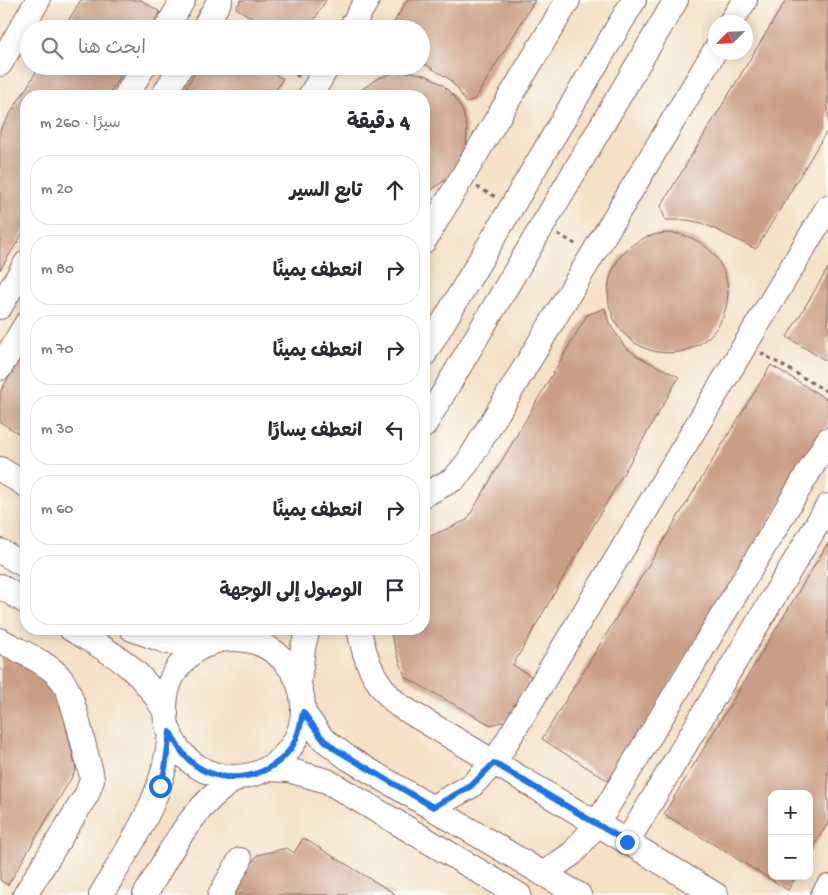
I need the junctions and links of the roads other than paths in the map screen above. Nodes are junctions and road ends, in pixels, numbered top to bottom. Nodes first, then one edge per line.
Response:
1 (38, 0) edge
2 (183, 0) edge
3 (220, 0) edge
4 (367, 0) edge
5 (568, 0) edge
6 (634, 0) edge
7 (676, 0) edge
8 (745, 0) edge
9 (736, 15) edge
10 (26, 20) edge
11 (171, 20) edge
12 (208, 20) edge
13 (355, 20) edge
14 (20, 30) edge
15 (709, 60) edge
16 (0, 64) edge
17 (139, 75) edge
18 (175, 75) edge
19 (323, 75) edge
20 (130, 90) edge
21 (166, 90) edge
22 (314, 90) edge
23 (828, 207) edge
24 (430, 231) edge
25 (20, 273) edge
26 (0, 308) edge
27 (20, 334) edge
28 (430, 345) edge
29 (0, 368) edge
30 (430, 416) edge
31 (828, 440) edge
32 (0, 469) edge
33 (20, 481) edge
34 (430, 492) edge
35 (828, 506) edge
36 (0, 551) edge
37 (20, 563) edge
38 (0, 586) edge
39 (20, 598) edge
40 (81, 635) edge
41 (149, 635) edge
42 (239, 635) edge
43 (243, 635) edge
44 (306, 635) edge
45 (361, 635) edge
46 (0, 640) edge
47 (208, 645) junction
48 (299, 684) junction
49 (303, 712) junction
50 (168, 722) junction
51 (494, 763) junction
52 (268, 769) junction
53 (237, 778) junction
54 (433, 807) junction
55 (597, 824) junction
56 (627, 842) junction
57 (240, 860) dead end
58 (543, 874) junction
59 (828, 887) edge
60 (516, 894) edge
61 (25, 895) edge
62 (101, 895) edge
63 (145, 895) edge
64 (220, 895) edge
65 (579, 895) edge
66 (716, 895) edge
67 (823, 895) edge

1 - 10 street
2 - 11 street
3 - 12 street
4 - 13 street
5 - 24 street
6 - 28 street
7 - 30 street
8 - 9 street
14 - 16 street
15 - 34 street
17 - 20 street
18 - 21 street
19 - 22 street
23 - 51 street
25 - 26 street
27 - 29 street
31 - 55 street
32 - 33 street
35 - 56 street
36 - 37 street
38 - 39 street
40 - 50 street
41 - 47 street
42 - 47 street
43 - 48 street
44 - 48 street
45 - 51 street
46 - 61 street
47 - 50 street
48 - 49 street
49 - 52 street
49 - 54 street
50 - 53 street
50 - 62 street
51 - 54 street
51 - 55 street
52 - 53 street
52 - 60 street
53 - 63 street
54 - 58 street
55 - 56 street
55 - 58 street
56 - 66 street
57 - 64 street
58 - 65 street
59 - 67 street

